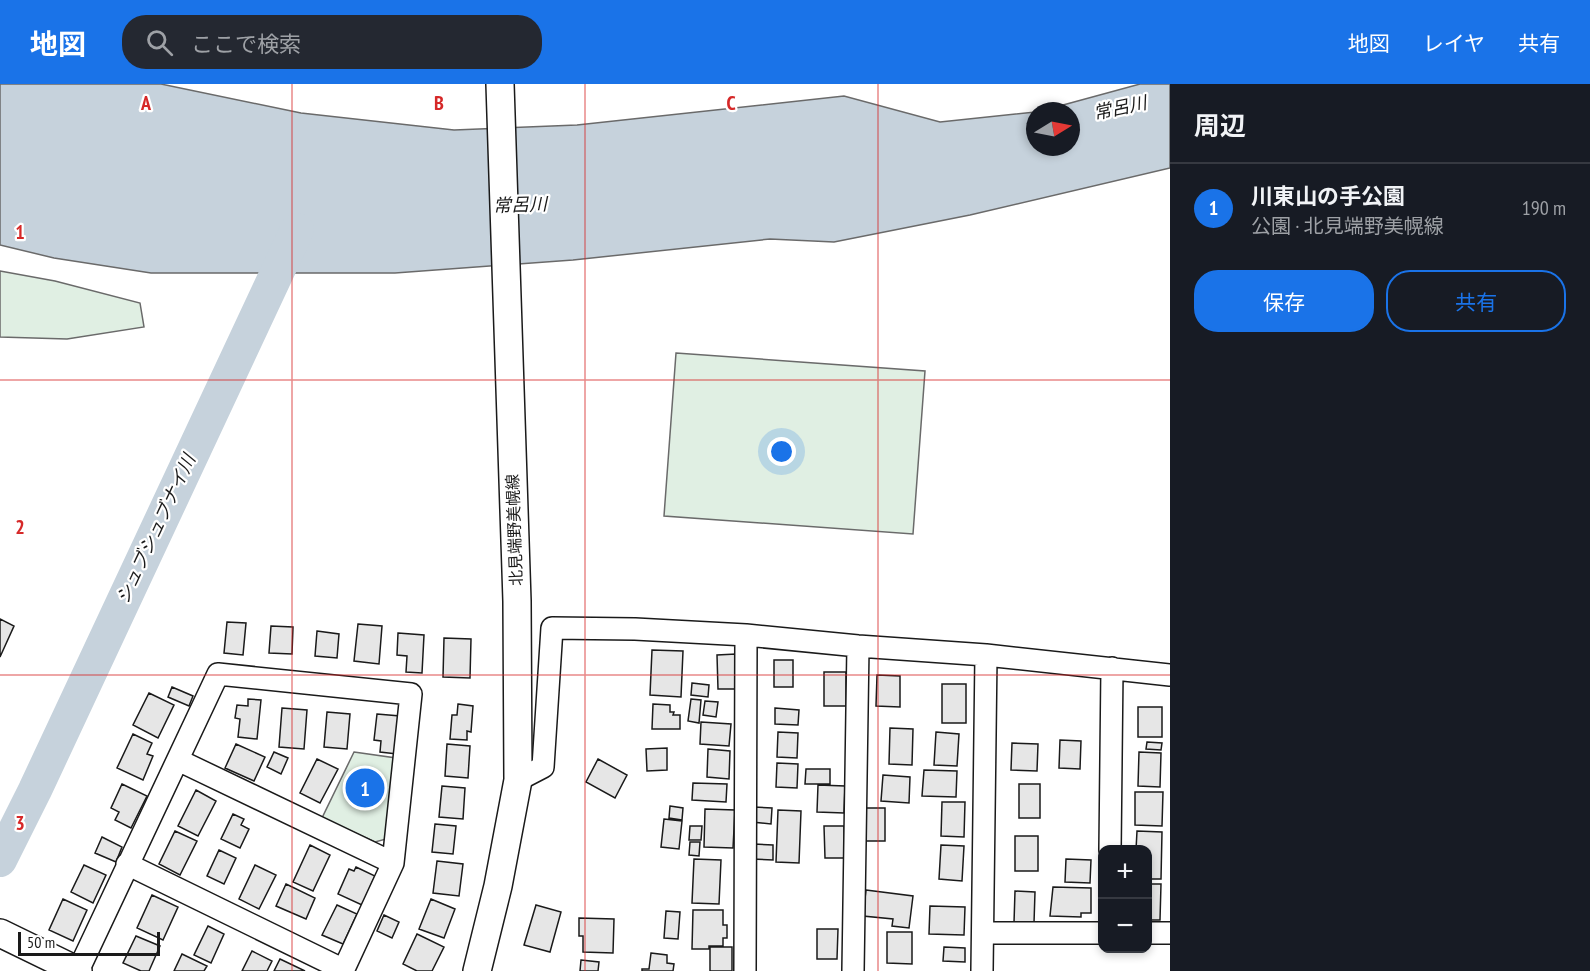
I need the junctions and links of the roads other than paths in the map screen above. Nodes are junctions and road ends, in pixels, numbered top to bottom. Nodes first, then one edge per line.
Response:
1 (500, 84) edge
2 (746, 635) junction
3 (858, 646) junction
4 (986, 655) junction
5 (1112, 668) junction
6 (1170, 675) edge
7 (178, 760) junction
8 (518, 780) junction
9 (1110, 845) edge
10 (393, 863) junction
11 (127, 864) junction
12 (0, 933) edge
13 (984, 933) junction
14 (1098, 933) edge
15 (1152, 933) edge
16 (1170, 933) edge
17 (344, 970) edge
18 (78, 971) edge
19 (477, 971) edge
20 (745, 971) edge
21 (853, 971) edge
22 (982, 971) edge

1 - 8 main road, 北見端野美幌線
2 - 3 street
2 - 8 street
2 - 20 street
3 - 4 street
3 - 21 street
4 - 5 street
4 - 13 street
5 - 6 street
5 - 9 street
7 - 10 street
7 - 10 street
7 - 11 street
8 - 19 main road, 北見端野美幌線
10 - 17 street
11 - 17 street
11 - 18 street
12 - 18 main road
13 - 14 street
13 - 22 street
15 - 16 street

